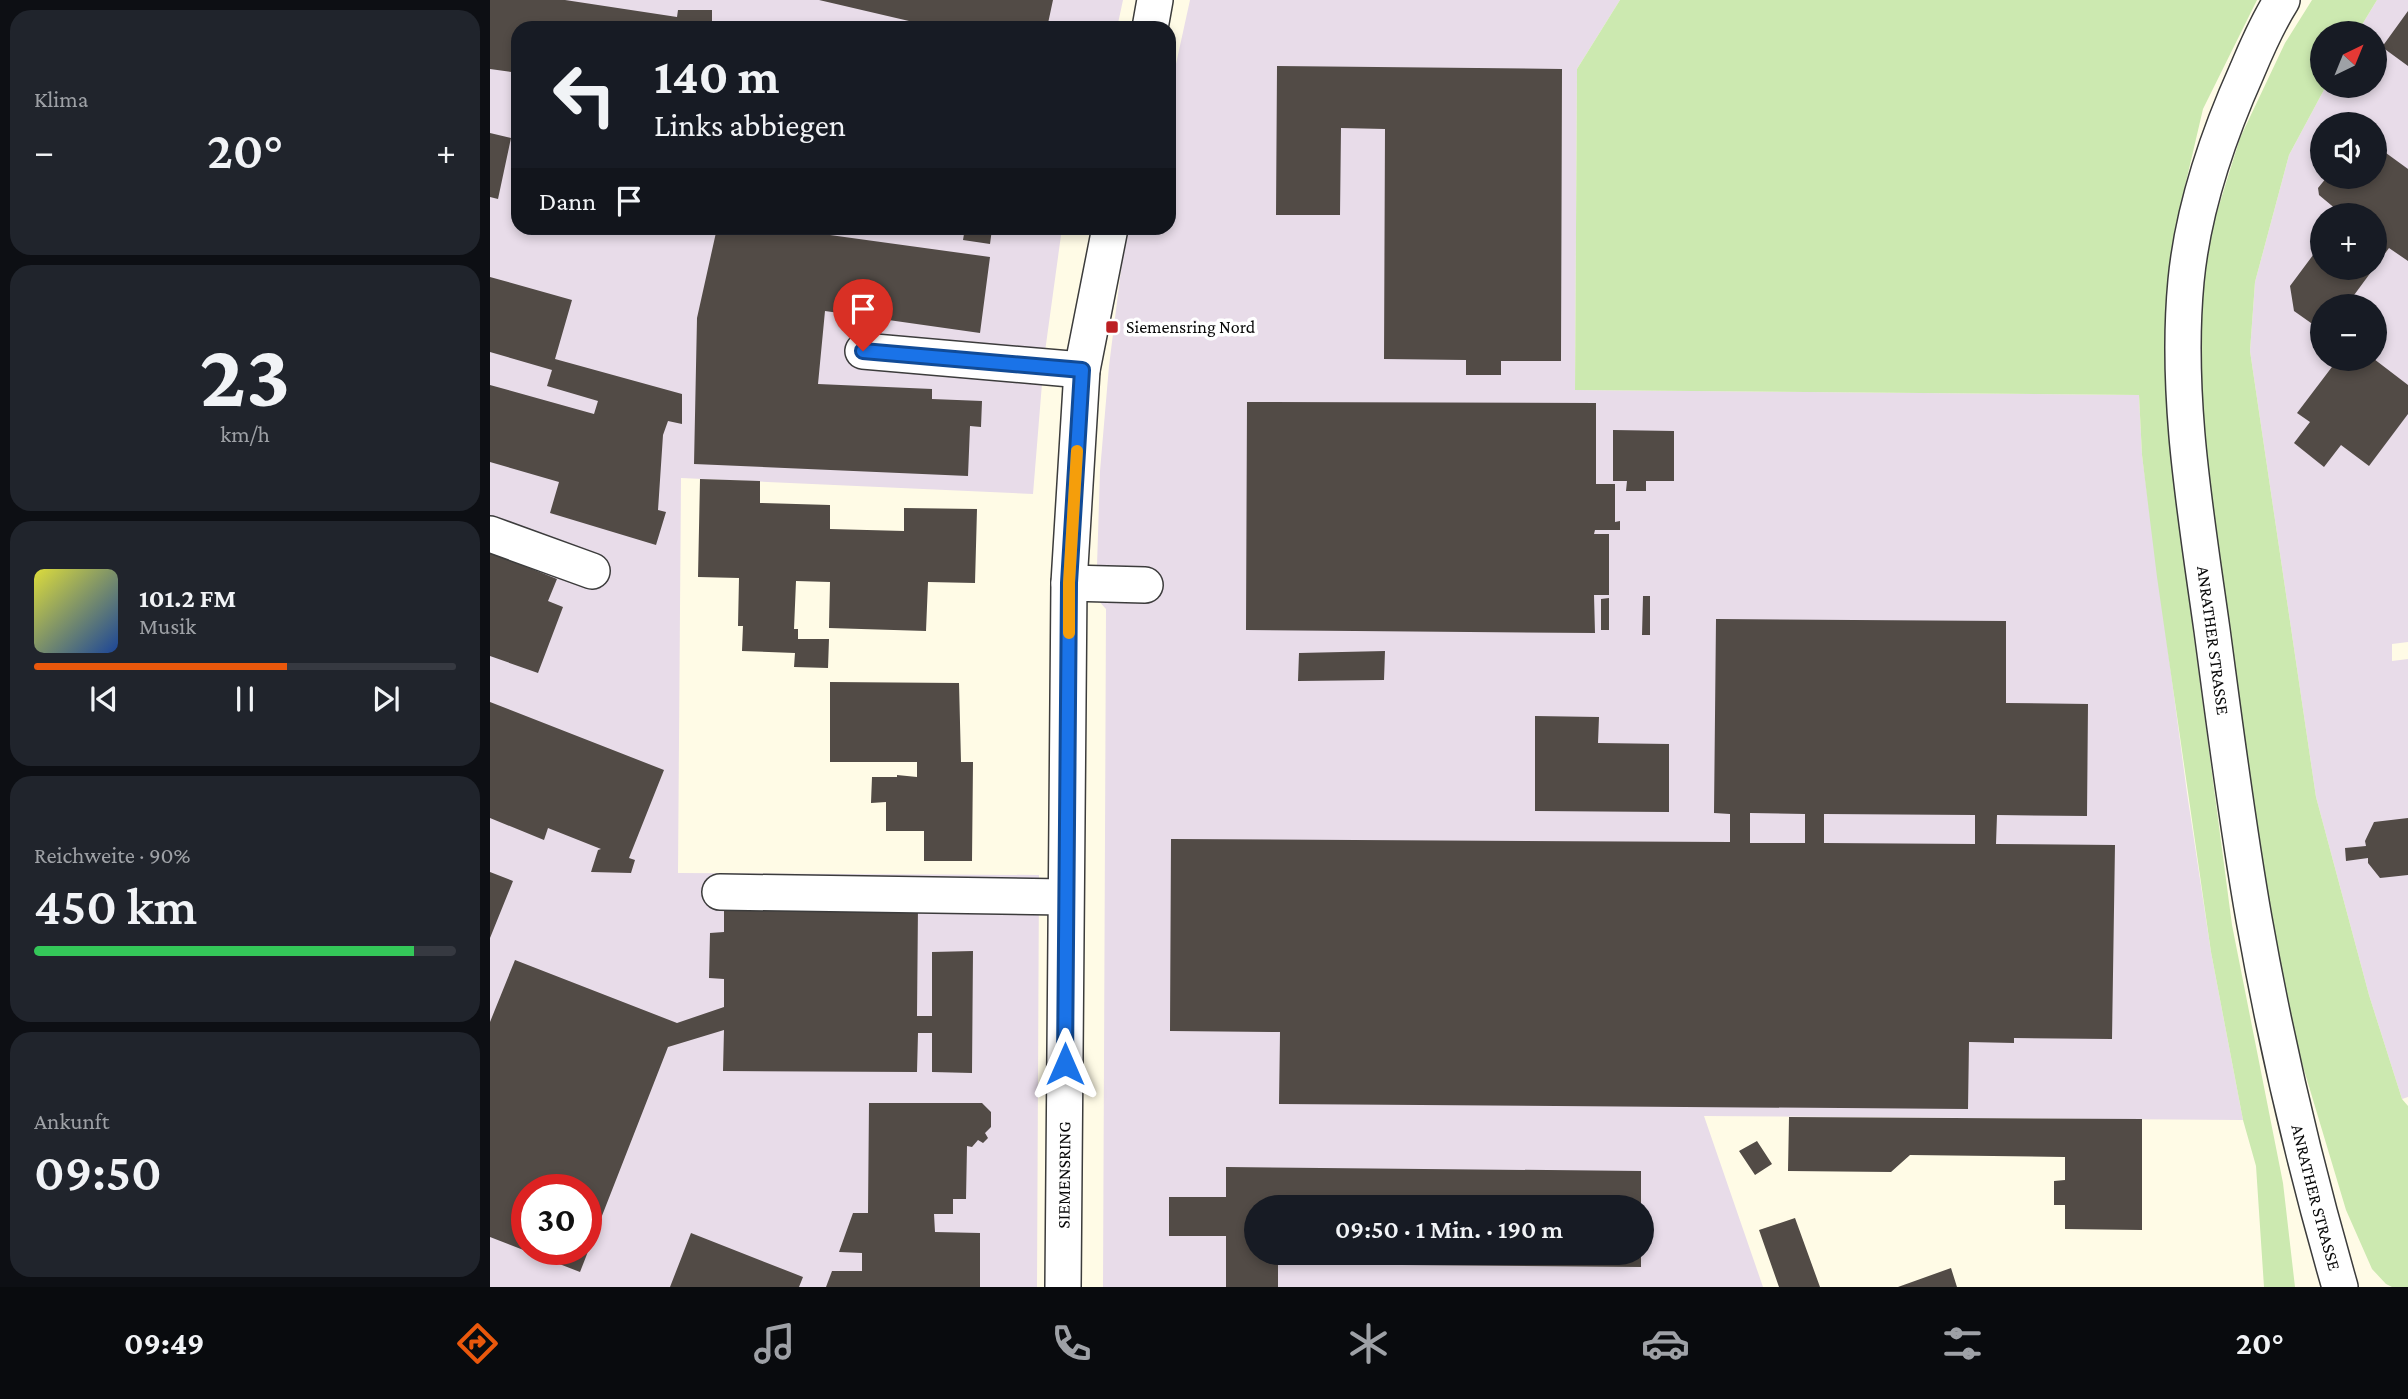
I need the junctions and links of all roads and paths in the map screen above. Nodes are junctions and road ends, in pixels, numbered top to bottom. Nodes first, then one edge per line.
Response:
1 (1155, 0) edge
2 (2282, 0) edge
3 (1151, 21) edge
4 (1109, 235) edge
5 (863, 351) dead end
6 (1082, 370) junction
7 (490, 534) edge
8 (592, 571) dead end
9 (1069, 583) junction
10 (1145, 585) dead end
11 (720, 892) dead end
12 (1065, 897) junction
13 (1063, 1287) edge
14 (2340, 1287) edge

1 - 3 street
2 - 14 street, ANRATHER STRASSE
4 - 6 street, SIEMENSRING
5 - 6 street
6 - 9 street, SIEMENSRING
7 - 8 street
9 - 10 street
9 - 12 street, SIEMENSRING
11 - 12 street
12 - 13 street, SIEMENSRING

